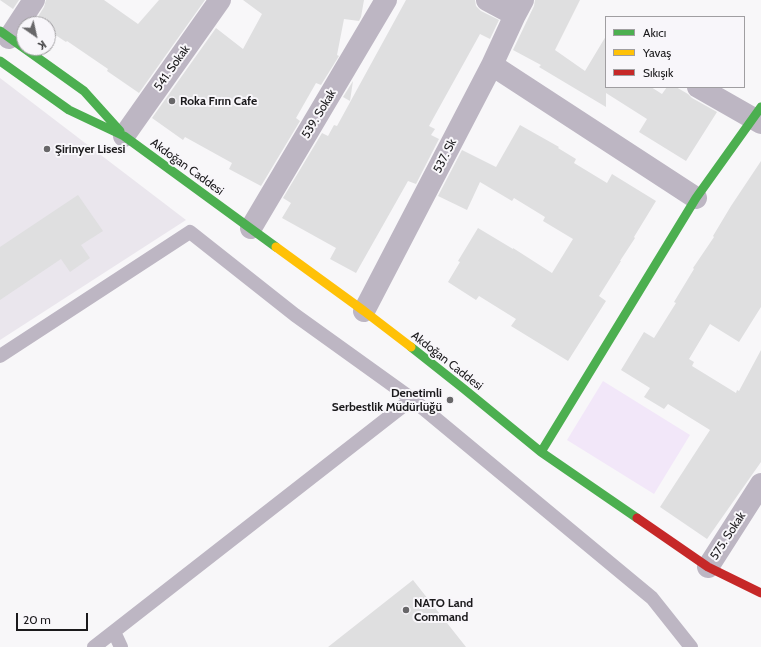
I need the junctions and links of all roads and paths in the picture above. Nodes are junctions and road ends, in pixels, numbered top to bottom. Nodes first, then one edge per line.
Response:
1 (34, 0) edge
2 (220, 0) edge
3 (386, 0) edge
4 (487, 0) edge
5 (519, 7) edge
6 (5, 34) edge
7 (0, 61) edge
8 (492, 65) junction
9 (700, 88) edge
10 (758, 116) edge
11 (124, 136) junction
12 (696, 198) junction
13 (251, 228) junction
14 (364, 311) junction
15 (0, 356) edge
16 (412, 399) junction
17 (541, 452) junction
18 (761, 484) edge
19 (708, 567) junction
20 (761, 593) edge
21 (114, 632) junction
22 (94, 647) edge
23 (121, 647) edge
24 (691, 647) edge

1 - 6 street
2 - 11 street, 541. Sokak
3 - 13 street, 539. Sokak
4 - 5 street
5 - 8 street, 537. Sk
6 - 11 main road, Akdoğan Caddesi
7 - 11 main road, Akdoğan Caddesi
8 - 12 street
8 - 14 street, 537. Sk
9 - 10 street
10 - 12 main road
11 - 13 main road, Akdoğan Caddesi
12 - 17 main road
13 - 14 main road, Akdoğan Caddesi
14 - 17 main road, Akdoğan Caddesi
15 - 16 lane
16 - 21 lane
16 - 24 lane
17 - 19 main road, Akdoğan Caddesi
18 - 19 street, 575. Sokak
19 - 20 main road, Akdoğan Caddesi
21 - 22 lane
21 - 23 lane

